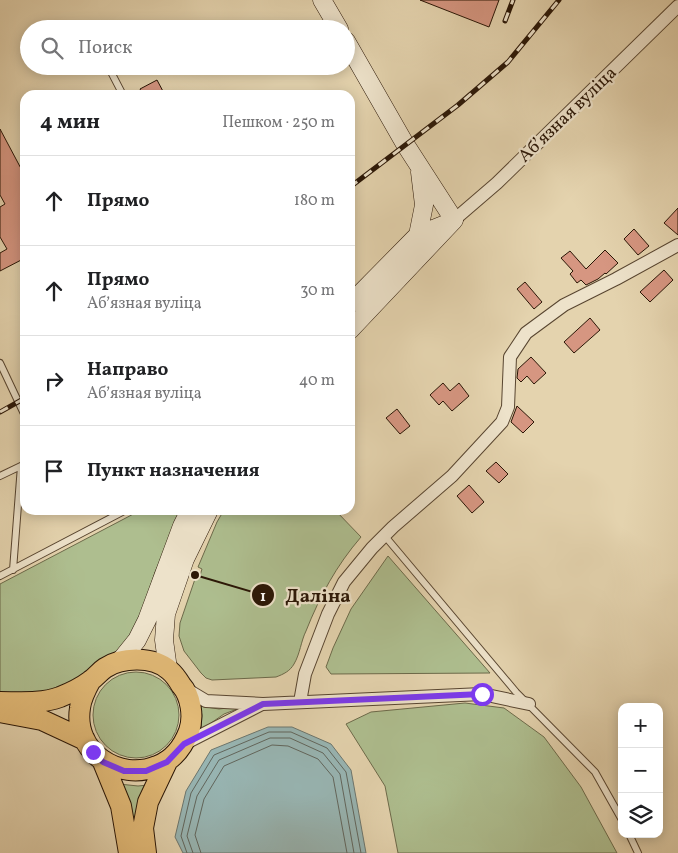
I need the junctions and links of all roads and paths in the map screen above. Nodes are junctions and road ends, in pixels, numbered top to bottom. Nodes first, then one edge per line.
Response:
1 (322, 0) edge
2 (678, 6) edge
3 (334, 20) edge
4 (355, 57) edge
5 (113, 75) edge
6 (120, 90) edge
7 (418, 164) junction
8 (454, 220) junction
9 (418, 235) junction
10 (678, 245) edge
11 (355, 299) edge
12 (355, 325) edge
13 (0, 363) edge
14 (20, 405) edge
15 (20, 466) edge
16 (0, 476) edge
17 (20, 496) edge
18 (117, 515) edge
19 (188, 515) edge
20 (207, 515) edge
21 (384, 535) junction
22 (13, 570) junction
23 (0, 576) edge
24 (120, 661) junction
25 (168, 669) junction
26 (91, 680) junction
27 (186, 689) junction
28 (0, 702) edge
29 (300, 702) junction
30 (263, 704) junction
31 (529, 704) junction
32 (0, 712) edge
33 (85, 740) junction
34 (184, 744) junction
35 (103, 762) junction
36 (167, 762) junction
37 (618, 813) edge
38 (631, 838) edge
39 (129, 853) edge
40 (146, 853) edge
41 (638, 853) edge

1 - 3 street
2 - 8 street, Абʼязная вуліца
4 - 7 street
5 - 6 lane
7 - 8 street
7 - 9 street
8 - 9 street, Абʼязная вуліца
8 - 12 street, Абʼязная вуліца
9 - 11 street, Абʼязная вуліца
10 - 21 street
13 - 14 lane
15 - 16 lane
17 - 22 lane
18 - 22 lane
19 - 24 street
20 - 25 street
21 - 29 street
21 - 31 lane
22 - 23 lane
24 - 25 main road
24 - 26 main road
25 - 27 main road
26 - 28 main road
26 - 33 main road
27 - 30 street
27 - 34 main road
29 - 30 street
29 - 31 street
30 - 34 street
31 - 37 lane
32 - 33 main road
33 - 35 main road
34 - 36 main road
35 - 36 main road
35 - 39 main road
36 - 40 main road
38 - 41 lane

